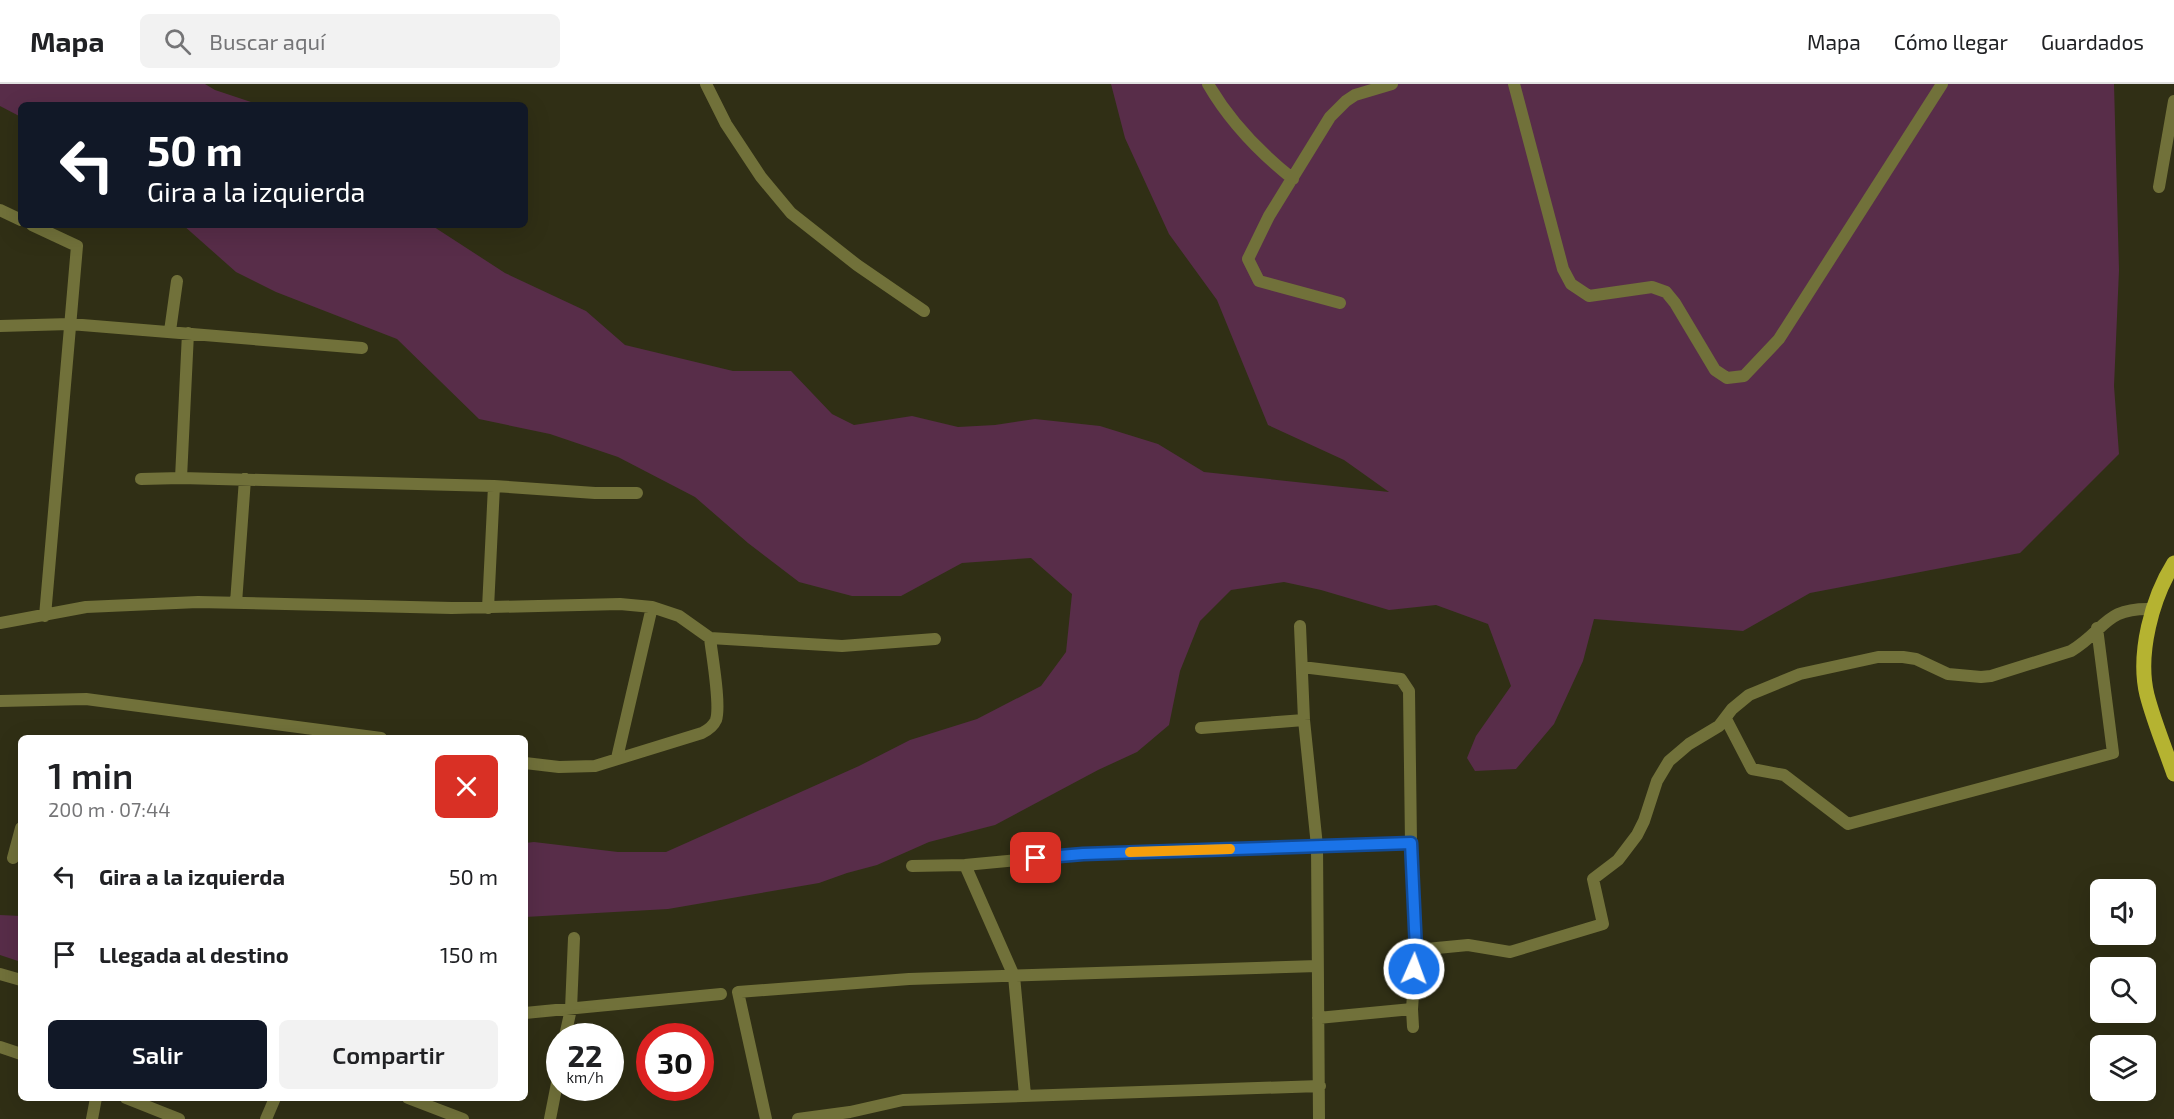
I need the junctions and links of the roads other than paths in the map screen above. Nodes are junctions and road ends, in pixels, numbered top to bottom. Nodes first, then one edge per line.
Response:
1 (706, 84) edge
2 (1208, 84) edge
3 (1392, 84) edge
4 (1514, 84) edge
5 (1942, 84) edge
6 (2174, 101) edge
7 (1293, 179) junction
8 (2159, 187) dead end
9 (0, 210) edge
10 (18, 219) edge
11 (38, 228) edge
12 (177, 281) dead end
13 (1340, 303) dead end
14 (924, 310) dead end
15 (70, 324) junction
16 (0, 326) edge
17 (170, 331) junction
18 (188, 333) junction
19 (362, 348) dead end
20 (181, 478) junction
21 (141, 479) dead end
22 (245, 479) junction
23 (494, 486) junction
24 (638, 493) dead end
25 (2174, 563) edge
26 (236, 603) junction
27 (652, 607) junction
28 (488, 608) junction
29 (2153, 609) junction
30 (45, 616) junction
31 (0, 622) edge
32 (1300, 626) dead end
33 (2097, 628) junction
34 (710, 638) junction
35 (935, 639) dead end
36 (1302, 667) junction
37 (0, 701) edge
38 (1726, 719) junction
39 (1304, 720) junction
40 (1201, 728) dead end
41 (358, 735) edge
42 (617, 758) junction
43 (528, 763) edge
44 (2174, 774) edge
45 (1411, 843) junction
46 (1317, 846) junction
47 (0, 857) edge
48 (17, 860) edge
49 (912, 866) dead end
50 (965, 866) junction
51 (574, 938) dead end
52 (1416, 950) junction
53 (1317, 966) junction
54 (0, 974) edge
55 (1014, 976) junction
56 (18, 979) edge
57 (721, 994) dead end
58 (571, 1009) junction
59 (1412, 1009) junction
60 (528, 1013) edge
61 (1318, 1018) junction
62 (568, 1023) edge
63 (1413, 1027) dead end
64 (0, 1047) edge
65 (18, 1053) edge
66 (1320, 1086) junction
67 (1025, 1095) junction
68 (95, 1101) edge
69 (134, 1101) edge
70 (274, 1101) edge
71 (416, 1101) edge
72 (554, 1101) edge
73 (92, 1119) edge
74 (179, 1119) edge
75 (266, 1119) edge
76 (463, 1119) edge
77 (550, 1119) edge
78 (766, 1119) edge
79 (798, 1119) edge
80 (1319, 1119) edge

1 - 14 street
2 - 7 street
3 - 7 street
4 - 5 street
6 - 8 street
7 - 13 street
9 - 10 street
11 - 15 street
12 - 17 street
15 - 16 street
15 - 17 street
15 - 30 street
17 - 18 street
18 - 19 street
18 - 20 street
20 - 21 street
20 - 22 street
22 - 23 street
22 - 26 street
23 - 24 street
23 - 28 street
25 - 29 main road
26 - 28 street
26 - 30 street
27 - 28 street
27 - 34 street
27 - 42 street
29 - 33 street
29 - 44 main road
30 - 31 street
32 - 36 street
33 - 38 street
33 - 38 street
34 - 35 street
34 - 42 street
36 - 39 street
36 - 45 street
37 - 41 street
38 - 52 street
39 - 40 street
39 - 46 street
42 - 43 street
45 - 46 street
45 - 52 street
46 - 50 street
46 - 53 street
47 - 48 street
49 - 50 street
50 - 55 street
51 - 58 street
52 - 59 street
53 - 55 street
53 - 61 street
54 - 56 street
55 - 67 street
55 - 78 street
57 - 58 street
58 - 60 street
58 - 62 street
59 - 61 street
59 - 63 street
61 - 66 street
64 - 65 street
66 - 67 street
66 - 80 street
67 - 79 street
68 - 73 street
69 - 74 street
70 - 75 street
71 - 76 street
72 - 77 street

